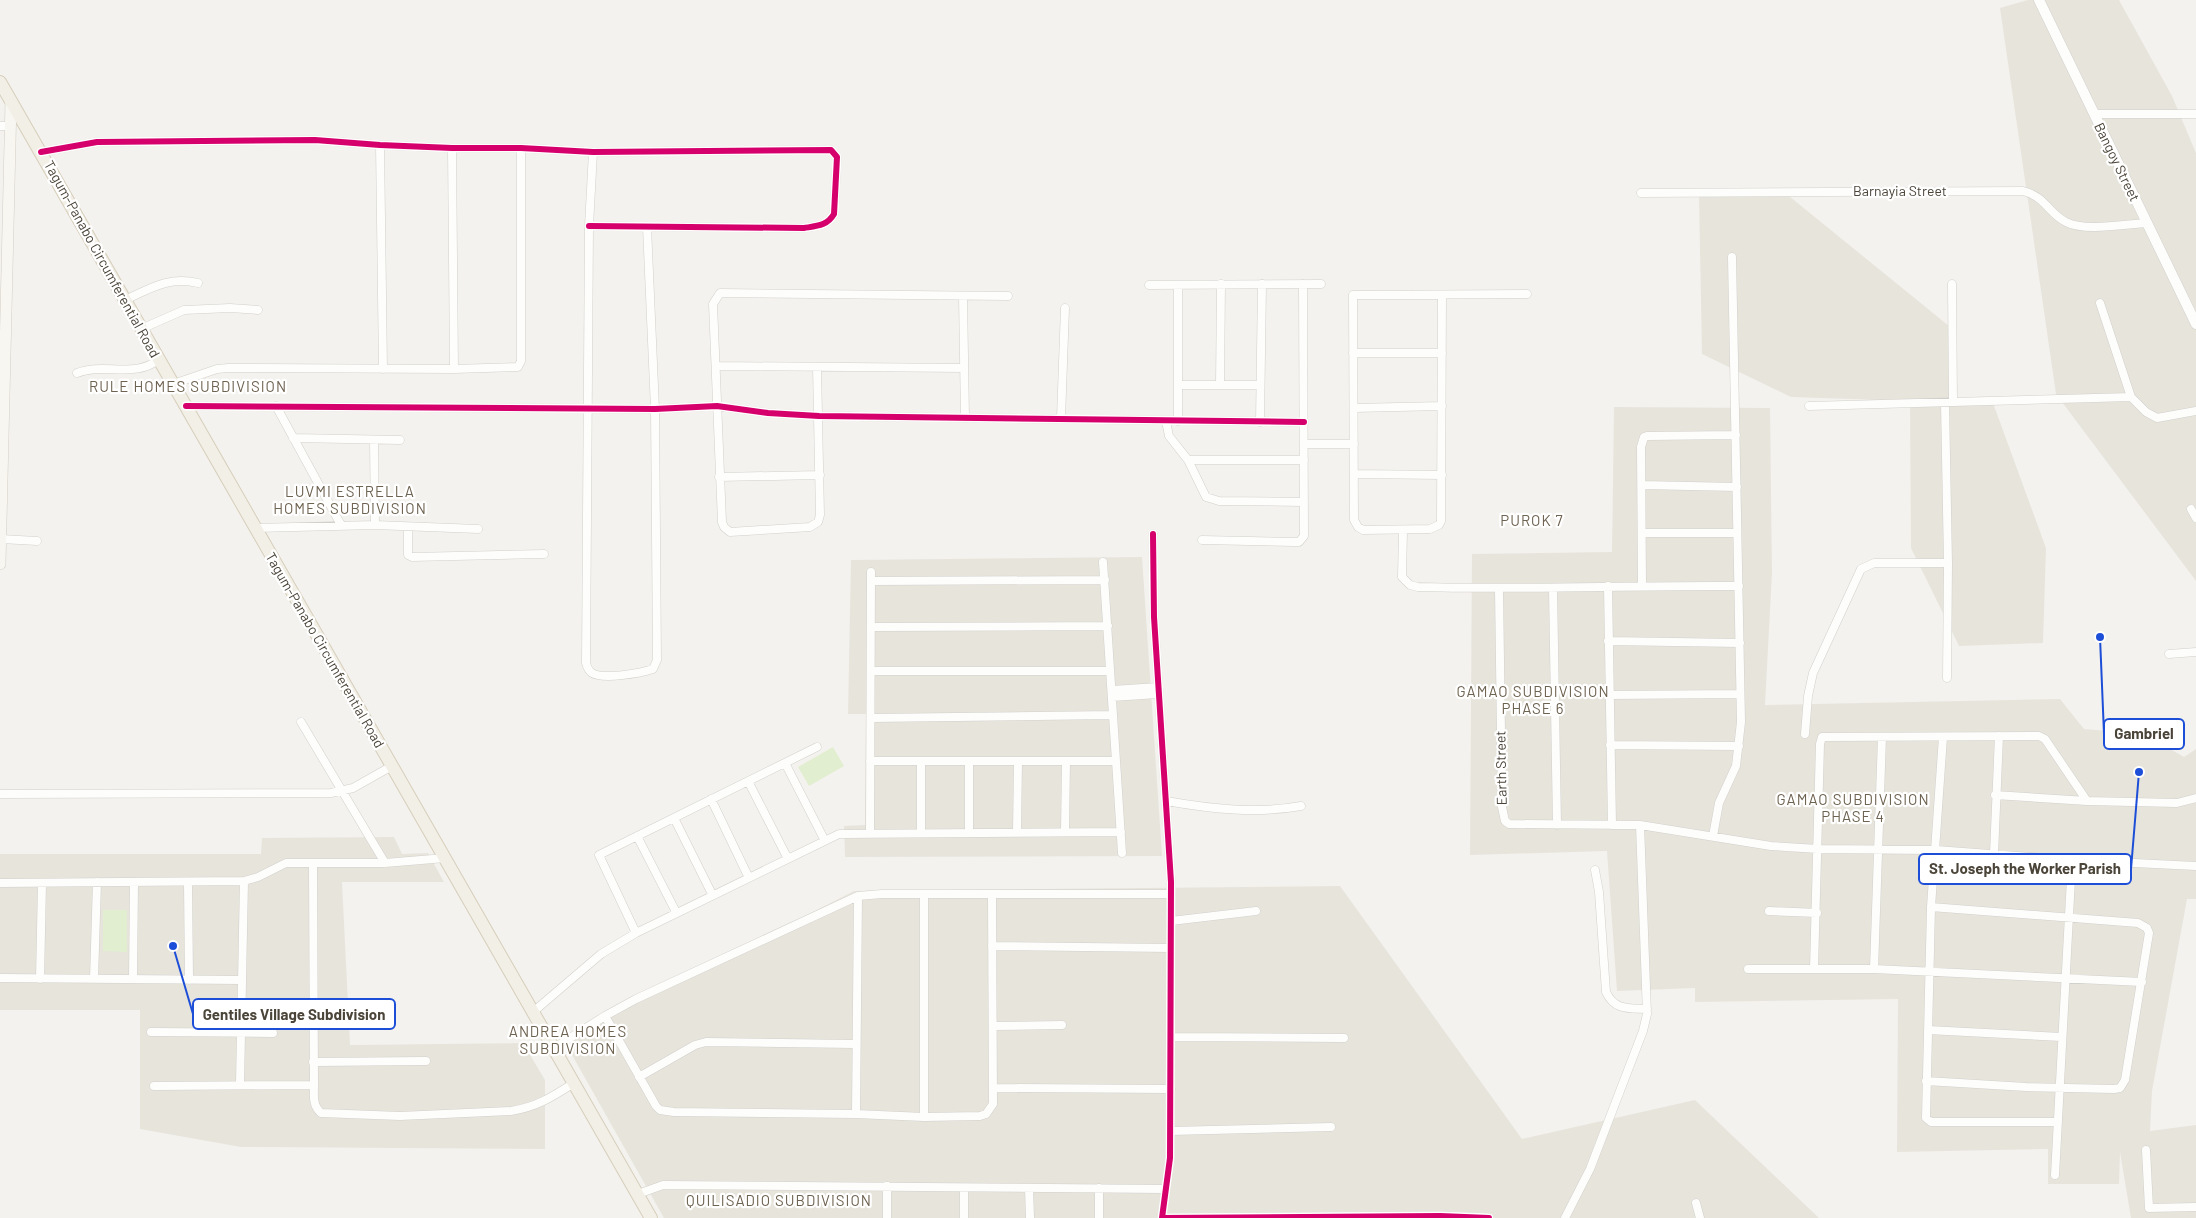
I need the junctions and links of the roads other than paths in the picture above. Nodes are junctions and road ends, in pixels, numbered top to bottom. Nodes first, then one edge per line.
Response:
1 (2039, 0) edge
2 (0, 82) edge
3 (11, 101) junction
4 (2094, 114) junction
5 (2196, 114) edge
6 (5, 126) edge
7 (380, 145) junction
8 (452, 148) junction
9 (521, 148) junction
10 (41, 152) junction
11 (593, 152) junction
12 (1641, 193) dead end
13 (2147, 223) junction
14 (589, 226) junction
15 (647, 227) junction
16 (1732, 258) dead end
17 (198, 282) dead end
18 (1221, 284) junction
19 (1262, 284) junction
20 (1303, 284) junction
21 (1321, 284) dead end
22 (1952, 284) dead end
23 (1149, 285) dead end
24 (1178, 285) junction
25 (1527, 294) dead end
26 (1442, 295) junction
27 (964, 296) junction
28 (1008, 296) dead end
29 (125, 300) junction
30 (2100, 303) dead end
31 (1064, 308) dead end
32 (258, 310) dead end
33 (2196, 324) edge
34 (142, 329) junction
35 (1354, 353) junction
36 (1442, 354) junction
37 (159, 359) junction
38 (716, 366) junction
39 (817, 367) junction
40 (964, 368) junction
41 (383, 369) junction
42 (454, 369) junction
43 (77, 373) dead end
44 (173, 384) junction
45 (1178, 385) junction
46 (1220, 385) junction
47 (1260, 385) junction
48 (2131, 397) junction
49 (1949, 402) junction
50 (186, 406) junction
51 (276, 406) junction
52 (718, 406) junction
53 (1442, 406) junction
54 (1809, 406) dead end
55 (588, 408) junction
56 (1354, 408) junction
57 (655, 409) junction
58 (2196, 411) edge
59 (818, 416) junction
60 (965, 418) junction
61 (1061, 418) junction
62 (1166, 422) junction
63 (1178, 422) junction
64 (1260, 422) junction
65 (1304, 422) junction
66 (1736, 435) junction
67 (293, 438) junction
68 (400, 440) dead end
69 (374, 441) junction
70 (1304, 444) junction
71 (1354, 444) junction
72 (1188, 460) junction
73 (1304, 460) junction
74 (1354, 474) junction
75 (820, 475) junction
76 (1442, 475) junction
77 (720, 477) junction
78 (1642, 485) junction
79 (1737, 487) junction
80 (1304, 502) junction
81 (2191, 509) dead end
82 (2196, 518) edge
83 (341, 525) junction
84 (375, 525) junction
85 (408, 527) junction
86 (255, 528) junction
87 (478, 529) dead end
88 (1403, 531) junction
89 (1642, 533) junction
90 (1737, 533) junction
91 (1153, 534) dead end
92 (1, 539) edge
93 (1202, 540) dead end
94 (37, 541) dead end
95 (544, 554) dead end
96 (0, 557) edge
97 (1103, 562) dead end
98 (1948, 563) junction
99 (0, 564) edge
100 (871, 572) dead end
101 (1104, 580) junction
102 (871, 581) junction
103 (1642, 585) junction
104 (1608, 586) junction
105 (1739, 586) junction
106 (1553, 588) junction
107 (1499, 589) junction
108 (1108, 626) junction
109 (871, 627) junction
110 (1608, 640) junction
111 (1740, 643) junction
112 (2196, 652) edge
113 (2169, 654) dead end
114 (871, 671) junction
115 (1110, 671) junction
116 (1947, 678) dead end
117 (1158, 691) junction
118 (1112, 694) junction
119 (1740, 694) junction
120 (1609, 695) junction
121 (1113, 715) junction
122 (871, 718) junction
123 (301, 722) dead end
124 (1805, 734) dead end
125 (1882, 736) junction
126 (1998, 736) junction
127 (1942, 737) junction
128 (1610, 745) junction
129 (1739, 746) junction
130 (817, 747) dead end
131 (870, 760) junction
132 (921, 760) junction
133 (969, 761) junction
134 (1018, 761) junction
135 (1066, 761) junction
136 (1116, 761) junction
137 (785, 762) junction
138 (392, 766) junction
139 (748, 781) junction
140 (341, 792) junction
141 (0, 794) edge
142 (1995, 795) junction
143 (2196, 798) edge
144 (711, 800) junction
145 (1166, 801) junction
146 (2087, 801) junction
147 (1301, 806) dead end
148 (674, 818) junction
149 (1557, 825) junction
150 (1612, 825) junction
151 (1640, 825) junction
152 (870, 832) junction
153 (921, 832) junction
154 (969, 832) junction
155 (1017, 832) junction
156 (1065, 832) junction
157 (1121, 832) junction
158 (637, 836) junction
159 (1713, 836) junction
160 (824, 839) junction
161 (1818, 849) junction
162 (1877, 850) junction
163 (1936, 850) junction
164 (1122, 853) dead end
165 (1994, 854) junction
166 (445, 858) junction
167 (786, 858) junction
168 (2072, 860) junction
169 (313, 863) junction
170 (385, 863) junction
171 (2196, 866) edge
172 (1595, 870) dead end
173 (748, 876) junction
174 (244, 881) junction
175 (97, 882) junction
176 (134, 882) junction
177 (188, 882) junction
178 (0, 883) edge
179 (42, 883) junction
180 (712, 894) junction
181 (1171, 894) junction
182 (924, 895) junction
183 (992, 895) junction
184 (858, 896) junction
185 (1931, 907) junction
186 (1256, 911) dead end
187 (1769, 911) dead end
188 (676, 912) junction
189 (1817, 913) junction
190 (2067, 919) junction
191 (1171, 921) junction
192 (636, 932) junction
193 (992, 946) junction
194 (1171, 948) junction
195 (1748, 969) dead end
196 (1814, 969) junction
197 (1874, 969) junction
198 (1930, 971) junction
199 (2066, 977) junction
200 (0, 978) edge
201 (40, 979) junction
202 (94, 979) junction
203 (133, 980) junction
204 (189, 980) junction
205 (242, 980) junction
206 (2142, 982) junction
207 (1647, 1008) junction
208 (533, 1012) junction
209 (604, 1016) junction
210 (1062, 1025) dead end
211 (992, 1026) junction
212 (1928, 1030) junction
213 (151, 1032) dead end
214 (241, 1032) junction
215 (273, 1033) dead end
216 (2061, 1037) junction
217 (1171, 1038) junction
218 (1344, 1038) dead end
219 (855, 1044) junction
220 (554, 1048) junction
221 (426, 1061) dead end
222 (313, 1062) junction
223 (639, 1077) junction
224 (1926, 1081) junction
225 (574, 1083) junction
226 (240, 1084) junction
227 (314, 1085) junction
228 (154, 1086) dead end
229 (994, 1088) junction
230 (2059, 1088) junction
231 (1171, 1089) junction
232 (856, 1114) junction
233 (924, 1117) junction
234 (2058, 1122) junction
235 (1331, 1127) dead end
236 (1171, 1130) junction
237 (2146, 1150) dead end
238 (2056, 1175) dead end
239 (887, 1186) junction
240 (964, 1188) junction
241 (1029, 1188) junction
242 (1099, 1188) junction
243 (1166, 1189) junction
244 (638, 1194) junction
245 (1696, 1203) dead end
246 (2196, 1208) edge
247 (651, 1218) edge
248 (887, 1218) edge
249 (964, 1218) edge
250 (1030, 1218) edge
251 (1100, 1218) edge
252 (1489, 1218) edge
253 (1565, 1218) edge
254 (1700, 1218) edge

1 - 4 street, Bangoy Street
2 - 3 main road, Tagum-Panabo Circumferential Road
3 - 6 main road
3 - 10 main road, Tagum-Panabo Circumferential Road
4 - 5 street
4 - 13 street, Bangoy Street
6 - 92 main road
7 - 8 street
7 - 10 street
7 - 41 street
8 - 9 street
8 - 42 street
9 - 11 street
9 - 42 street
10 - 29 main road, Tagum-Panabo Circumferential Road
11 - 14 street
11 - 15 street
12 - 13 street, Barnayia Street
13 - 33 street, Bangoy Street
14 - 15 street
14 - 55 street
15 - 57 street
16 - 66 street
17 - 29 street
18 - 19 street
18 - 24 street
18 - 46 street
19 - 20 street
19 - 47 street
20 - 21 street
20 - 65 street
22 - 49 street
23 - 24 street
24 - 45 street
25 - 26 street
26 - 35 street
26 - 36 street
27 - 28 street
27 - 38 street
27 - 40 street
29 - 34 main road, Tagum-Panabo Circumferential Road
30 - 48 street
31 - 61 street
32 - 34 street
34 - 37 main road, Tagum-Panabo Circumferential Road
35 - 36 street
35 - 56 street
36 - 53 street
37 - 43 street
37 - 44 main road, Tagum-Panabo Circumferential Road
38 - 39 street
38 - 52 street
39 - 40 street
39 - 59 street
40 - 60 street
41 - 42 street
41 - 44 street
44 - 50 main road, Tagum-Panabo Circumferential Road
45 - 46 street
45 - 63 street
46 - 47 street
47 - 64 street
48 - 49 street
48 - 58 street
49 - 54 street
49 - 98 street
50 - 51 street
50 - 86 main road, Tagum-Panabo Circumferential Road
51 - 55 street
51 - 67 street
52 - 57 street
52 - 59 street
52 - 77 street
53 - 56 street
53 - 76 street
55 - 57 street
55 - 57 street
56 - 71 street
59 - 60 street
59 - 75 street
60 - 61 street
61 - 62 street
62 - 63 street
62 - 72 street
63 - 64 street
64 - 65 street
65 - 70 street
66 - 78 street
66 - 79 street
67 - 69 street
67 - 83 street
68 - 69 street
69 - 84 street
70 - 71 street
70 - 73 street
71 - 74 street
72 - 73 street
72 - 80 street
73 - 80 street
74 - 76 street
74 - 88 street
75 - 77 street
75 - 77 street
76 - 88 street
78 - 79 street
78 - 89 street
79 - 90 street
80 - 93 street
81 - 82 street
83 - 84 street
83 - 86 street
84 - 85 street
85 - 87 street
85 - 95 street
86 - 138 main road, Tagum-Panabo Circumferential Road
88 - 107 street
89 - 90 street
89 - 103 street
90 - 105 street
91 - 117 street
92 - 94 street
92 - 96 main road
96 - 99 main road
97 - 101 street
98 - 116 street
98 - 124 street
100 - 102 street
101 - 102 street
101 - 108 street
102 - 109 street
103 - 104 street
103 - 105 street
104 - 106 street
104 - 110 street
105 - 111 street
106 - 107 street
106 - 149 street
107 - 149 street, Earth Street
108 - 109 street
108 - 115 street
109 - 114 street
110 - 111 street
110 - 120 street
111 - 119 street
112 - 113 street
114 - 115 street
114 - 122 street
115 - 118 street
117 - 118 street
117 - 145 street
118 - 121 street
119 - 120 street
119 - 129 street
120 - 128 street
121 - 122 street
121 - 136 street
122 - 131 street
123 - 140 street
125 - 127 street
125 - 161 street
125 - 162 street
126 - 127 street
126 - 142 street
126 - 146 street
127 - 163 street
128 - 129 street
128 - 150 street
129 - 159 street
130 - 137 street
131 - 132 street
131 - 152 street
132 - 133 street
132 - 153 street
133 - 134 street
133 - 154 street
134 - 135 street
134 - 155 street
135 - 136 street
135 - 156 street
136 - 157 street
137 - 139 street
137 - 160 street
138 - 140 street
138 - 166 main road, Tagum-Panabo Circumferential Road
139 - 144 street
139 - 167 street
140 - 141 street
140 - 170 street
142 - 146 street
142 - 165 street
143 - 146 street
144 - 148 street
144 - 173 street
145 - 147 street
145 - 181 street
148 - 158 street
148 - 180 street
149 - 150 street
150 - 151 street
151 - 159 street
151 - 207 street
152 - 153 street
152 - 160 street
153 - 154 street
154 - 155 street
155 - 156 street
156 - 157 street
157 - 164 street
158 - 188 street
158 - 192 street
159 - 161 street
160 - 167 street
161 - 162 street
161 - 189 street
162 - 163 street
162 - 197 street
163 - 165 street
163 - 185 street
165 - 168 street
166 - 170 street
166 - 208 main road, Tagum-Panabo Circumferential Road
167 - 173 street
168 - 171 street
168 - 190 street
169 - 170 street
169 - 174 street
169 - 222 street
172 - 207 street
173 - 180 street
174 - 177 street
174 - 205 street
175 - 176 street
175 - 179 street
175 - 202 street
176 - 177 street
176 - 203 street
177 - 204 street
178 - 179 street
179 - 201 street
180 - 188 street
181 - 183 street
181 - 191 street
182 - 183 street
182 - 184 street
182 - 233 street
183 - 193 street
184 - 209 street
184 - 219 street
185 - 190 street
185 - 198 street
186 - 191 street
187 - 189 street
188 - 192 street
189 - 196 street
190 - 199 street
190 - 206 street
191 - 194 street
192 - 208 street
193 - 194 street
193 - 211 street
194 - 217 street
195 - 196 street
196 - 197 street
197 - 198 street
198 - 199 street
198 - 212 street
199 - 206 street
199 - 216 street
200 - 201 street
201 - 202 street
202 - 203 street
203 - 204 street
204 - 205 street
205 - 214 street
206 - 230 street
207 - 253 street
208 - 220 main road, Tagum-Panabo Circumferential Road
209 - 220 street
209 - 223 street
210 - 211 street
211 - 229 street
212 - 216 street
212 - 224 street
213 - 214 street
214 - 215 street
214 - 226 street
216 - 230 street
217 - 218 street
217 - 231 street
219 - 223 street
219 - 232 street
220 - 225 main road, Tagum-Panabo Circumferential Road
221 - 222 street
222 - 227 street
223 - 232 street
224 - 230 street
224 - 234 street
225 - 227 street
225 - 244 main road, Tagum-Panabo Circumferential Road
226 - 227 street
226 - 228 street
229 - 231 street
229 - 233 street
230 - 234 street
231 - 236 street
232 - 233 street
234 - 238 street
235 - 236 street
236 - 243 street
237 - 246 street
239 - 240 street
239 - 244 street
239 - 248 street
240 - 241 street
240 - 249 street
241 - 242 street
241 - 250 street
242 - 243 street
242 - 251 street
243 - 252 street
244 - 247 main road, Tagum-Panabo Circumferential Road
245 - 254 street

